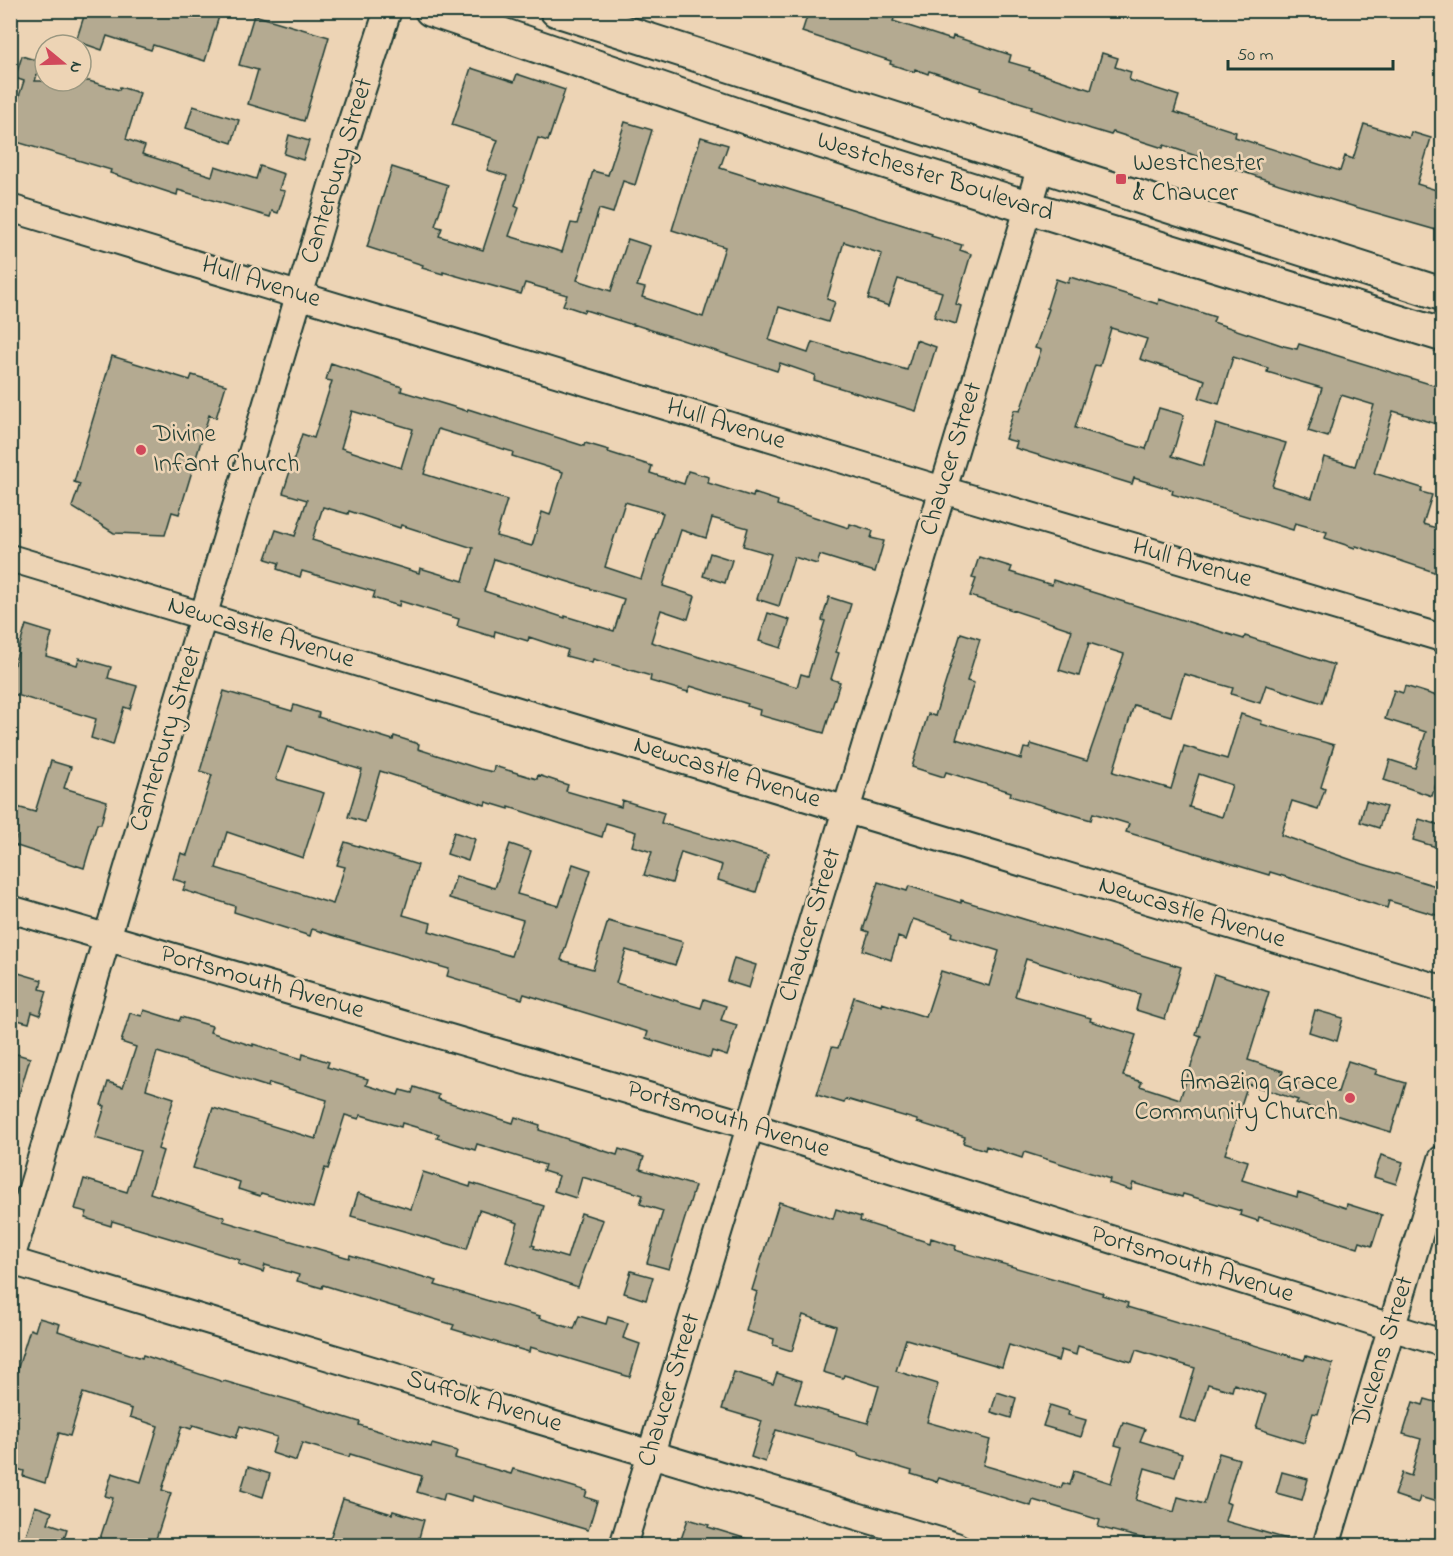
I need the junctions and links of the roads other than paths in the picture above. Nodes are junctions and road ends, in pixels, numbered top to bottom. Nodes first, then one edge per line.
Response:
1 (388, 10) edge
2 (431, 10) edge
3 (556, 10) edge
4 (1041, 166) junction
5 (1028, 207) junction
6 (10, 208) edge
7 (300, 294) junction
8 (1443, 294) edge
9 (1443, 335) edge
10 (943, 490) junction
11 (10, 558) edge
12 (204, 616) junction
13 (1443, 639) edge
14 (846, 809) junction
15 (10, 909) edge
16 (107, 938) junction
17 (1443, 989) edge
18 (750, 1126) junction
19 (1443, 1159) edge
20 (11, 1262) edge
21 (1392, 1327) junction
22 (1443, 1343) edge
23 (651, 1452) junction
24 (623, 1545) edge
25 (956, 1545) edge
26 (1326, 1545) edge

1 - 7 street, Canterbury Street
2 - 5 street, Westchester Boulevard
3 - 4 street, Westchester Boulevard
4 - 5 street, Chaucer Street
4 - 8 street, Westchester Boulevard
5 - 9 street, Westchester Boulevard
5 - 10 street, Chaucer Street
6 - 7 street, Hull Avenue
7 - 10 street, Hull Avenue
7 - 12 street, Canterbury Street
10 - 13 street, Hull Avenue
10 - 14 street, Chaucer Street
11 - 12 street, Newcastle Avenue
12 - 14 street, Newcastle Avenue
12 - 16 street, Canterbury Street
14 - 17 street, Newcastle Avenue
14 - 18 street, Chaucer Street
15 - 16 street, Portsmouth Avenue
16 - 18 street, Portsmouth Avenue
16 - 20 street, Canterbury Street
18 - 21 street, Portsmouth Avenue
18 - 23 street, Chaucer Street
19 - 21 street, Dickens Street
20 - 23 street, Suffolk Avenue
21 - 22 street, Portsmouth Avenue
21 - 26 street, Dickens Street
23 - 24 street, Chaucer Street
23 - 25 street, Suffolk Avenue

